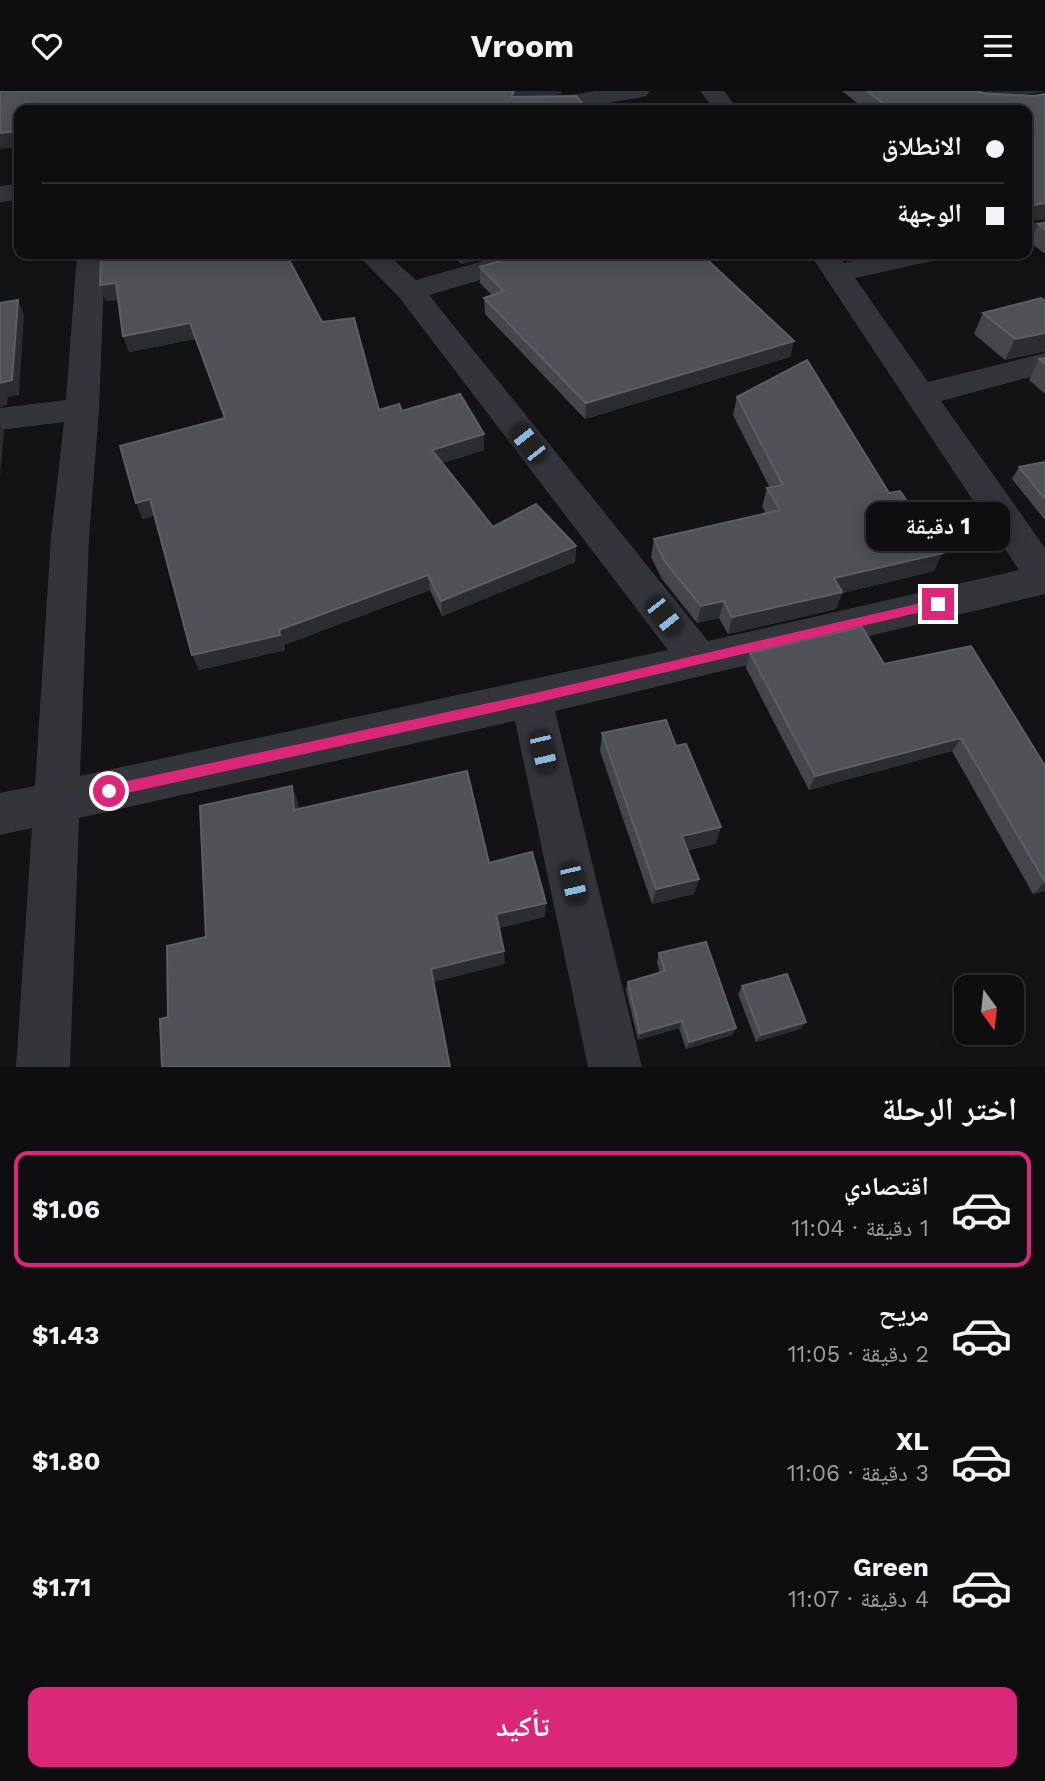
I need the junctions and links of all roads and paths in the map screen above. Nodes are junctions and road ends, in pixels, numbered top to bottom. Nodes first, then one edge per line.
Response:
1 (638, 91) edge
2 (554, 105) edge
3 (91, 259) edge
4 (376, 259) edge
5 (521, 259) edge
6 (873, 259) edge
7 (831, 263) edge
8 (410, 291) junction
9 (1045, 363) edge
10 (921, 395) junction
11 (82, 409) junction
12 (0, 419) edge
13 (1045, 578) edge
14 (698, 659) junction
15 (531, 699) junction
16 (57, 803) junction
17 (0, 814) edge
18 (43, 1067) edge
19 (615, 1067) edge

1 - 2 street
3 - 11 street
4 - 8 street
5 - 8 street
6 - 7 street
7 - 10 street
8 - 14 street
9 - 10 street
10 - 13 street
11 - 12 street
11 - 16 street
13 - 14 street
14 - 15 street
15 - 16 street
15 - 19 street
16 - 17 street
16 - 18 street

